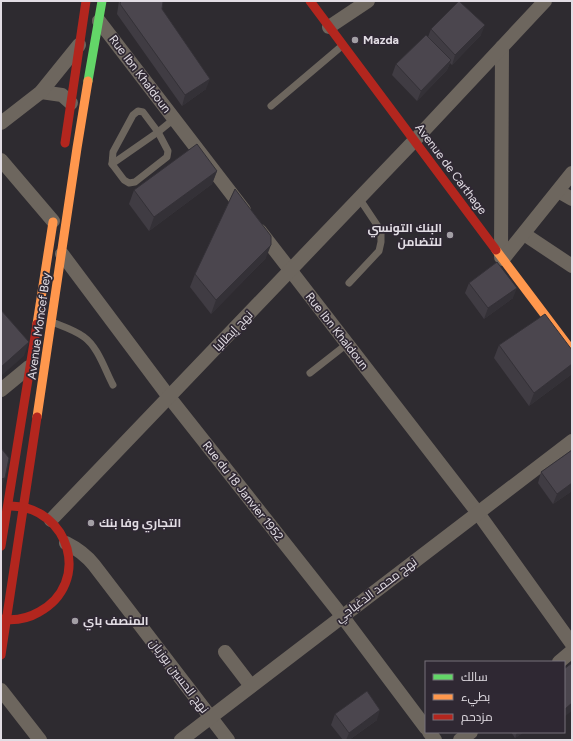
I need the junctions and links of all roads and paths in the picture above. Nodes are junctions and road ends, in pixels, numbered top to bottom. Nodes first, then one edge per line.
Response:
1 (86, 1) edge
2 (102, 1) edge
3 (310, 1) edge
4 (368, 1) edge
5 (546, 1) edge
6 (99, 21) junction
7 (329, 27) junction
8 (80, 45) junction
9 (343, 45) junction
10 (502, 47) junction
11 (41, 92) junction
12 (71, 103) junction
13 (271, 106) dead end
14 (174, 119) junction
15 (1, 123) edge
16 (158, 132) junction
17 (414, 141) junction
18 (64, 150) dead end
19 (1, 160) edge
20 (112, 164) junction
21 (572, 173) edge
22 (558, 191) junction
23 (359, 198) junction
24 (572, 199) edge
25 (55, 205) dead end
26 (53, 221) junction
27 (524, 234) junction
28 (62, 254) junction
29 (502, 258) junction
30 (572, 266) edge
31 (290, 270) junction
32 (349, 283) dead end
33 (52, 322) junction
34 (348, 344) junction
35 (572, 351) edge
36 (29, 367) junction
37 (310, 373) dead end
38 (113, 385) dead end
39 (1, 390) edge
40 (169, 397) junction
41 (572, 441) edge
42 (1, 457) edge
43 (13, 472) junction
44 (4, 506) edge
45 (24, 507) junction
46 (478, 513) junction
47 (51, 520) junction
48 (66, 543) junction
49 (1, 546) edge
50 (342, 616) junction
51 (4, 620) edge
52 (572, 644) edge
53 (572, 651) edge
54 (225, 652) dead end
55 (1, 655) edge
56 (560, 661) edge
57 (251, 686) junction
58 (1, 690) edge
59 (210, 717) junction
60 (425, 727) edge
61 (470, 733) edge
62 (40, 740) edge
63 (181, 740) edge
64 (228, 740) edge
65 (460, 740) edge

1 - 8 main road
2 - 6 main road, Avenue Moncef Bey
3 - 7 main road, Avenue de Carthage
4 - 7 street
5 - 10 street, نهج إيطاليا
6 - 14 street, Rue Ibn Khaldoun
6 - 28 main road, Avenue Moncef Bey
7 - 9 main road, Avenue de Carthage
8 - 11 street
8 - 12 main road
9 - 13 lane
9 - 17 main road, Avenue de Carthage
10 - 17 street, نهج إيطاليا
10 - 29 street
11 - 12 street
11 - 15 street
12 - 18 main road
14 - 16 lane
14 - 31 street, Rue Ibn Khaldoun
16 - 20 lane
16 - 20 lane
16 - 20 lane
17 - 23 street, نهج إيطاليا
17 - 29 main road, Avenue de Carthage
19 - 26 street
21 - 22 street
22 - 24 street
22 - 27 street
23 - 31 street, نهج إيطاليا
23 - 32 lane
25 - 26 main road, Avenue Moncef Bey
26 - 36 main road, Avenue Moncef Bey
27 - 29 street
27 - 30 street
28 - 33 main road, Avenue Moncef Bey
28 - 40 street, Rue du 18 Janvier 1952
29 - 35 main road, Avenue de Carthage
31 - 34 street, Rue Ibn Khaldoun
31 - 40 street, نهج إيطاليا
33 - 38 lane
33 - 45 main road, Avenue Moncef Bey
34 - 37 lane
34 - 46 street, Rue Ibn Khaldoun
36 - 39 street
36 - 43 main road, Avenue Moncef Bey
40 - 47 street, نهج إيطاليا
40 - 50 street, Rue du 18 Janvier 1952
41 - 46 street, نهج محمد الدغباجي
42 - 43 street
43 - 44 main road, Avenue Moncef Bey
44 - 45 main road
44 - 49 main road, Avenue Moncef Bey
45 - 47 main road
45 - 51 main road, Avenue Moncef Bey
46 - 50 street, نهج محمد الدغباجي
46 - 52 street, Rue Ibn Khaldoun
47 - 48 main road
48 - 51 main road
48 - 59 street, نهج الحسين بوزيان
50 - 57 street, نهج محمد الدغباجي
50 - 60 street, Rue du 18 Janvier 1952
51 - 55 main road, Avenue Moncef Bey
53 - 56 street
54 - 57 street
57 - 59 street, نهج محمد الدغباجي
58 - 62 street
59 - 63 street, نهج محمد الدغباجي
59 - 64 street, نهج الحسين بوزيان
61 - 65 street

